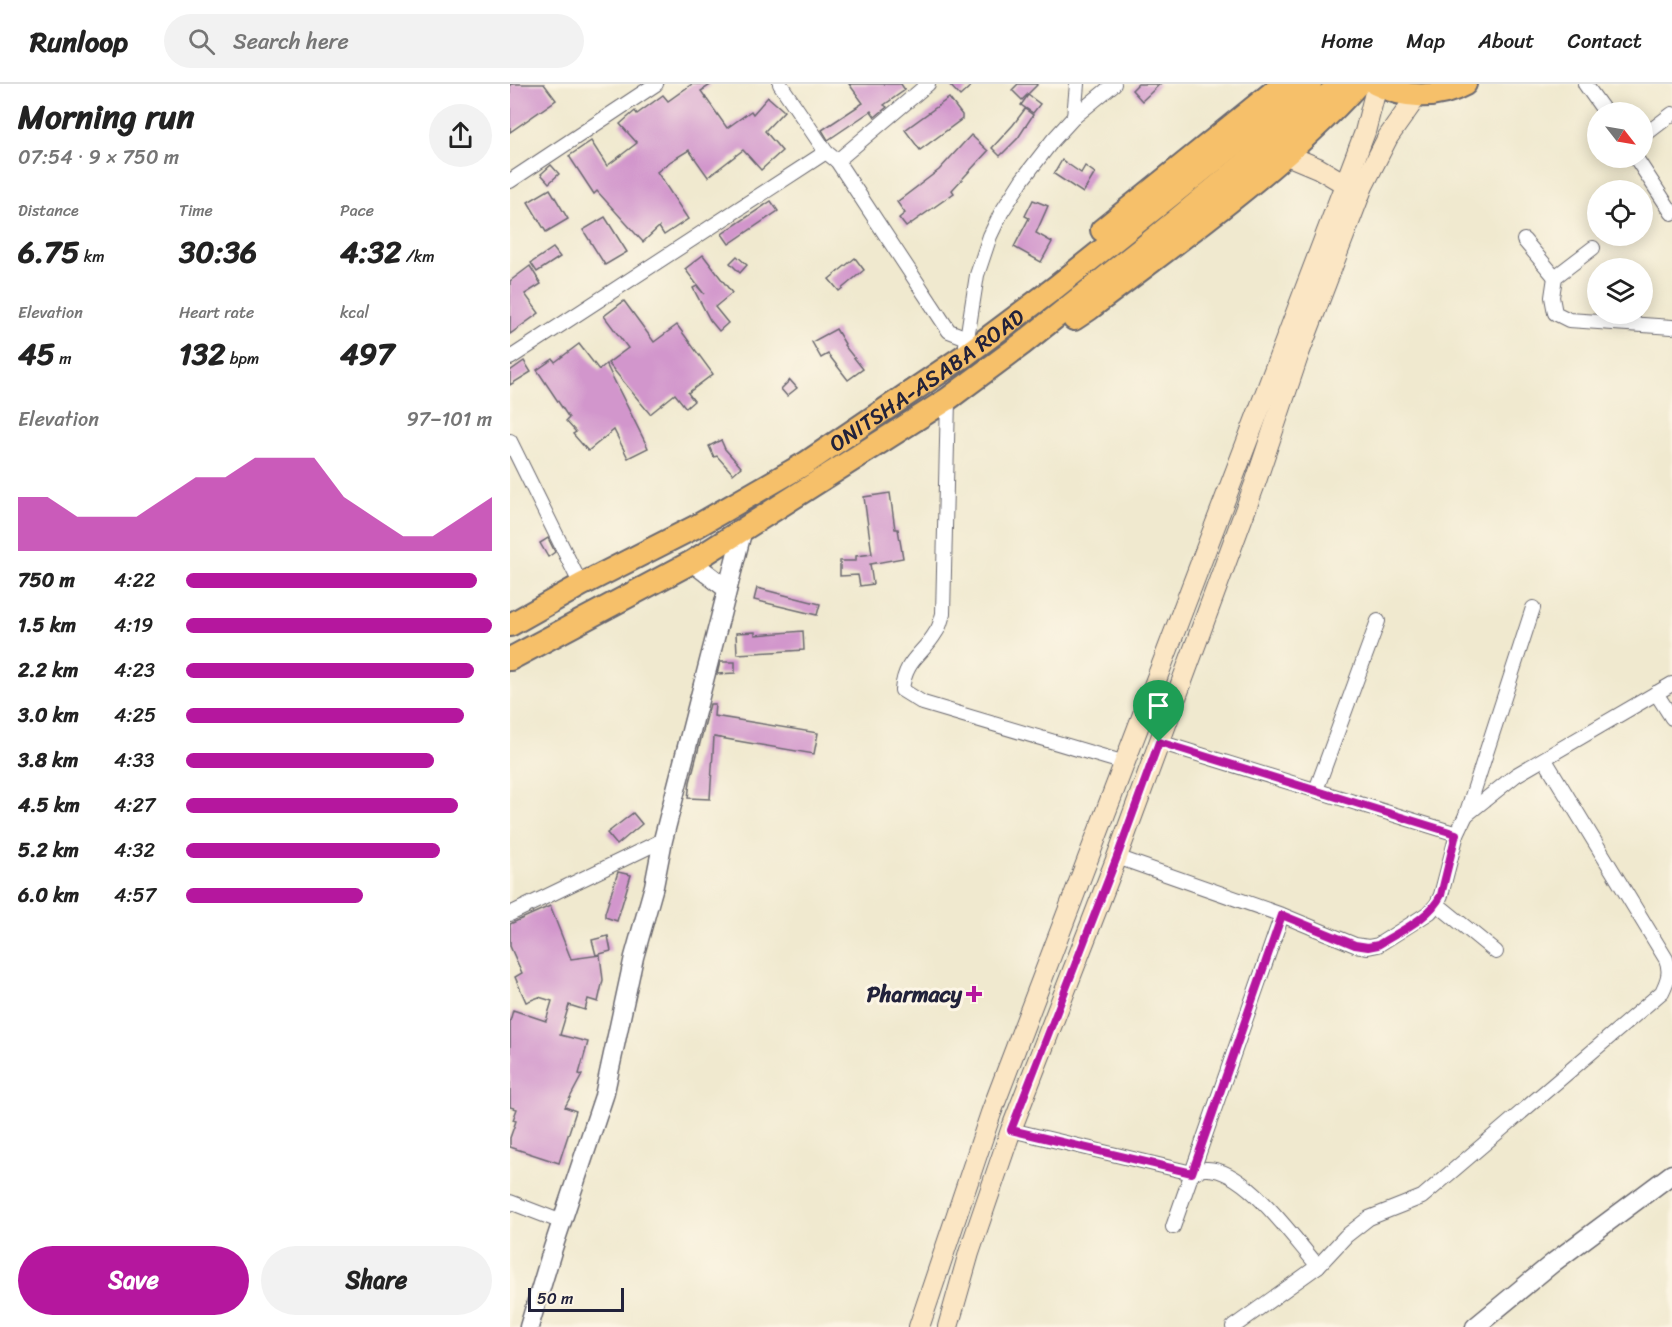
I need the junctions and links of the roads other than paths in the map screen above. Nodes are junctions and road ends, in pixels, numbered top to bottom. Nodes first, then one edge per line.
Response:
1 (656, 84) edge
2 (780, 84) edge
3 (928, 84) edge
4 (1077, 84) edge
5 (1114, 84) edge
6 (1283, 84) edge
7 (1310, 84) edge
8 (1341, 84) edge
9 (1358, 84) edge
10 (1376, 84) edge
11 (1465, 84) edge
12 (1585, 84) edge
13 (1417, 96) junction
14 (1598, 102) edge
15 (1672, 114) edge
16 (1074, 117) junction
17 (1653, 129) edge
18 (1287, 155) junction
19 (832, 156) junction
20 (1642, 168) edge
21 (510, 181) edge
22 (1345, 184) junction
23 (1672, 213) edge
24 (1524, 240) dead end
25 (1593, 248) dead end
26 (1555, 277) junction
27 (1672, 327) edge
28 (996, 332) junction
29 (1022, 344) junction
30 (966, 347) junction
31 (510, 358) edge
32 (948, 399) junction
33 (510, 441) edge
34 (743, 529) junction
35 (692, 562) junction
36 (581, 585) junction
37 (727, 589) junction
38 (1533, 608) dead end
39 (1378, 621) dead end
40 (510, 625) edge
41 (510, 659) edge
42 (1672, 684) edge
43 (1656, 693) junction
44 (1672, 718) edge
45 (1159, 742) junction
46 (1545, 760) junction
47 (1125, 763) junction
48 (1316, 790) junction
49 (1466, 815) junction
50 (1456, 834) junction
51 (663, 840) junction
52 (1117, 857) junction
53 (1437, 904) junction
54 (510, 914) edge
55 (1282, 915) junction
56 (1496, 952) dead end
57 (1011, 1130) junction
58 (1192, 1173) junction
59 (1671, 1177) edge
60 (510, 1202) edge
61 (562, 1222) junction
62 (1173, 1227) dead end
63 (1318, 1266) junction
64 (529, 1327) edge
65 (919, 1327) edge
66 (948, 1327) edge
67 (1233, 1327) edge
68 (1475, 1327) edge

1 - 21 street
2 - 19 street
3 - 19 street
4 - 16 street
5 - 16 street
6 - 28 main road
7 - 28 main road, ONITSHA-ASABA ROAD
8 - 29 main road
9 - 18 main road
10 - 13 main road
10 - 22 main road
11 - 13 main road
12 - 14 street
13 - 45 main road
15 - 17 street
16 - 30 street
18 - 22 main road
18 - 29 main road
19 - 30 street
19 - 31 street
20 - 23 street
22 - 47 main road
24 - 26 street
25 - 26 street
26 - 27 street
28 - 30 main road, ONITSHA-ASABA ROAD
29 - 32 main road
30 - 36 main road, ONITSHA-ASABA ROAD
32 - 34 main road
32 - 47 street
33 - 36 street
34 - 35 main road
34 - 37 street
35 - 37 street
35 - 41 main road
36 - 40 main road, ONITSHA-ASABA ROAD
37 - 51 street
38 - 49 street
39 - 48 street
42 - 43 street
43 - 44 street
43 - 46 street
45 - 48 street
45 - 52 main road
46 - 49 street
46 - 63 street
47 - 65 main road
48 - 50 street
49 - 50 street
50 - 53 street
51 - 54 street
51 - 61 street
52 - 55 street
52 - 57 main road
53 - 55 street
53 - 56 street
55 - 58 street
57 - 58 street
57 - 66 main road
58 - 62 street
58 - 63 street
59 - 68 street
60 - 61 street
61 - 64 street
63 - 67 street

